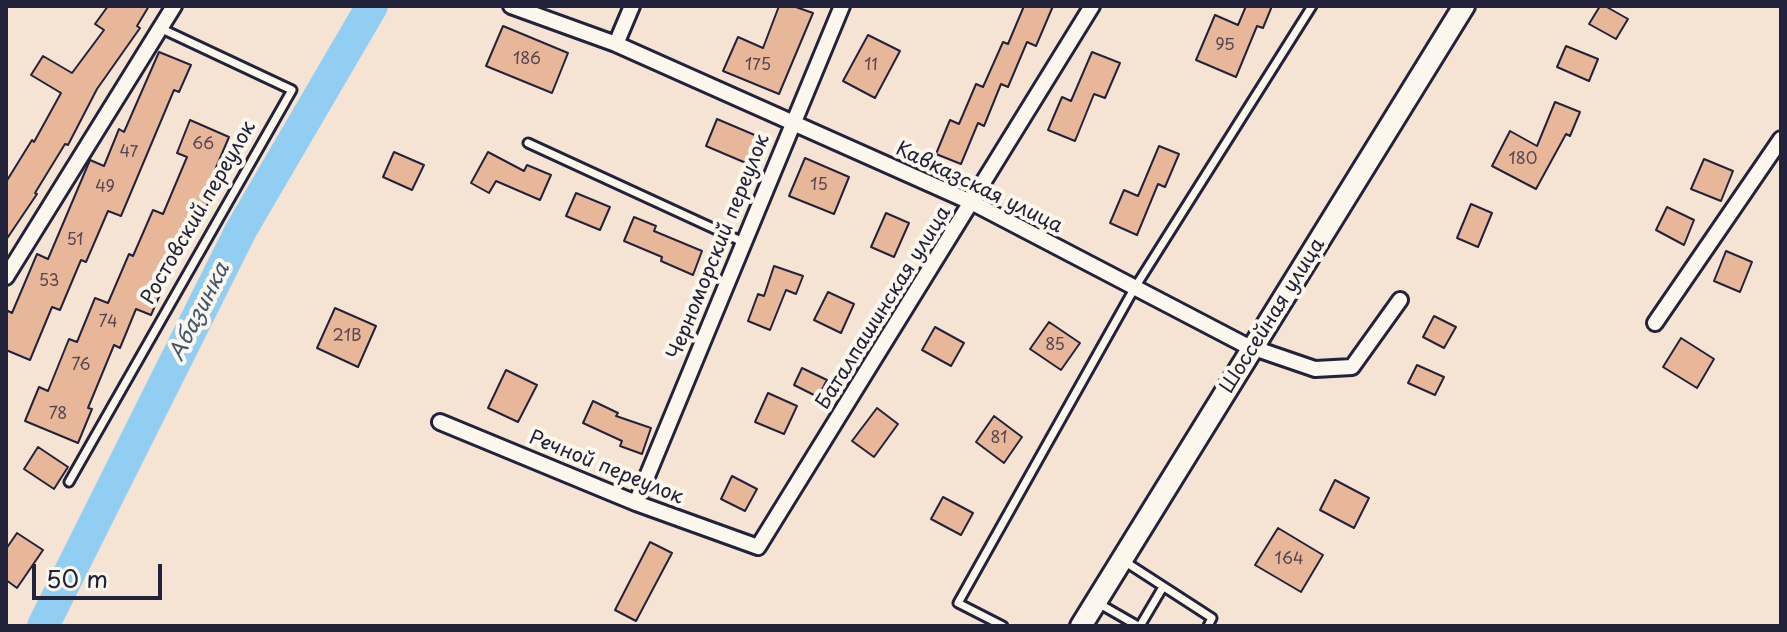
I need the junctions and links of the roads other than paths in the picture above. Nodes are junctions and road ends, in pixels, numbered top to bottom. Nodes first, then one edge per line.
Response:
1 (174, 6) edge
2 (511, 6) edge
3 (632, 6) edge
4 (842, 6) edge
5 (1092, 6) edge
6 (1312, 6) edge
7 (1451, 6) edge
8 (1464, 6) edge
9 (160, 28) junction
10 (616, 44) junction
11 (792, 123) junction
12 (1781, 139) edge
13 (528, 143) dead end
14 (973, 203) junction
15 (743, 242) junction
16 (6, 277) edge
17 (1134, 289) junction
18 (1400, 300) dead end
19 (1655, 323) dead end
20 (1249, 346) junction
21 (440, 422) dead end
22 (69, 482) dead end
23 (636, 503) junction
24 (758, 547) joint
25 (1122, 560) junction
26 (1163, 587) junction
27 (1096, 602) junction
28 (1003, 626) edge
29 (1073, 626) edge
30 (1081, 626) edge
31 (1139, 626) edge
32 (1208, 626) edge

1 - 9 street
2 - 10 street, Кавказская улица
3 - 10 street
4 - 11 street, Черноморский переулок
5 - 14 street, Баталпашинская улица
6 - 17 lane
7 - 20 main road, Шоссейная улица
8 - 20 main road, Шоссейная улица
9 - 16 street
9 - 22 lane, Ростовский переулок
10 - 11 street, Кавказская улица
11 - 14 street, Кавказская улица
11 - 15 street, Черноморский переулок
12 - 19 street
13 - 15 lane
14 - 17 street, Кавказская улица
14 - 24 street, Баталпашинская улица
15 - 23 street, Черноморский переулок
17 - 20 street, Кавказская улица
17 - 28 lane
18 - 20 street, Кавказская улица
20 - 25 main road, Шоссейная улица
20 - 29 main road, Шоссейная улица
21 - 23 street, Речной переулок
23 - 24 street, Речной переулок
25 - 26 lane
25 - 27 main road, Шоссейная улица
26 - 31 lane
26 - 32 lane
27 - 30 main road, Шоссейная улица
27 - 31 lane

